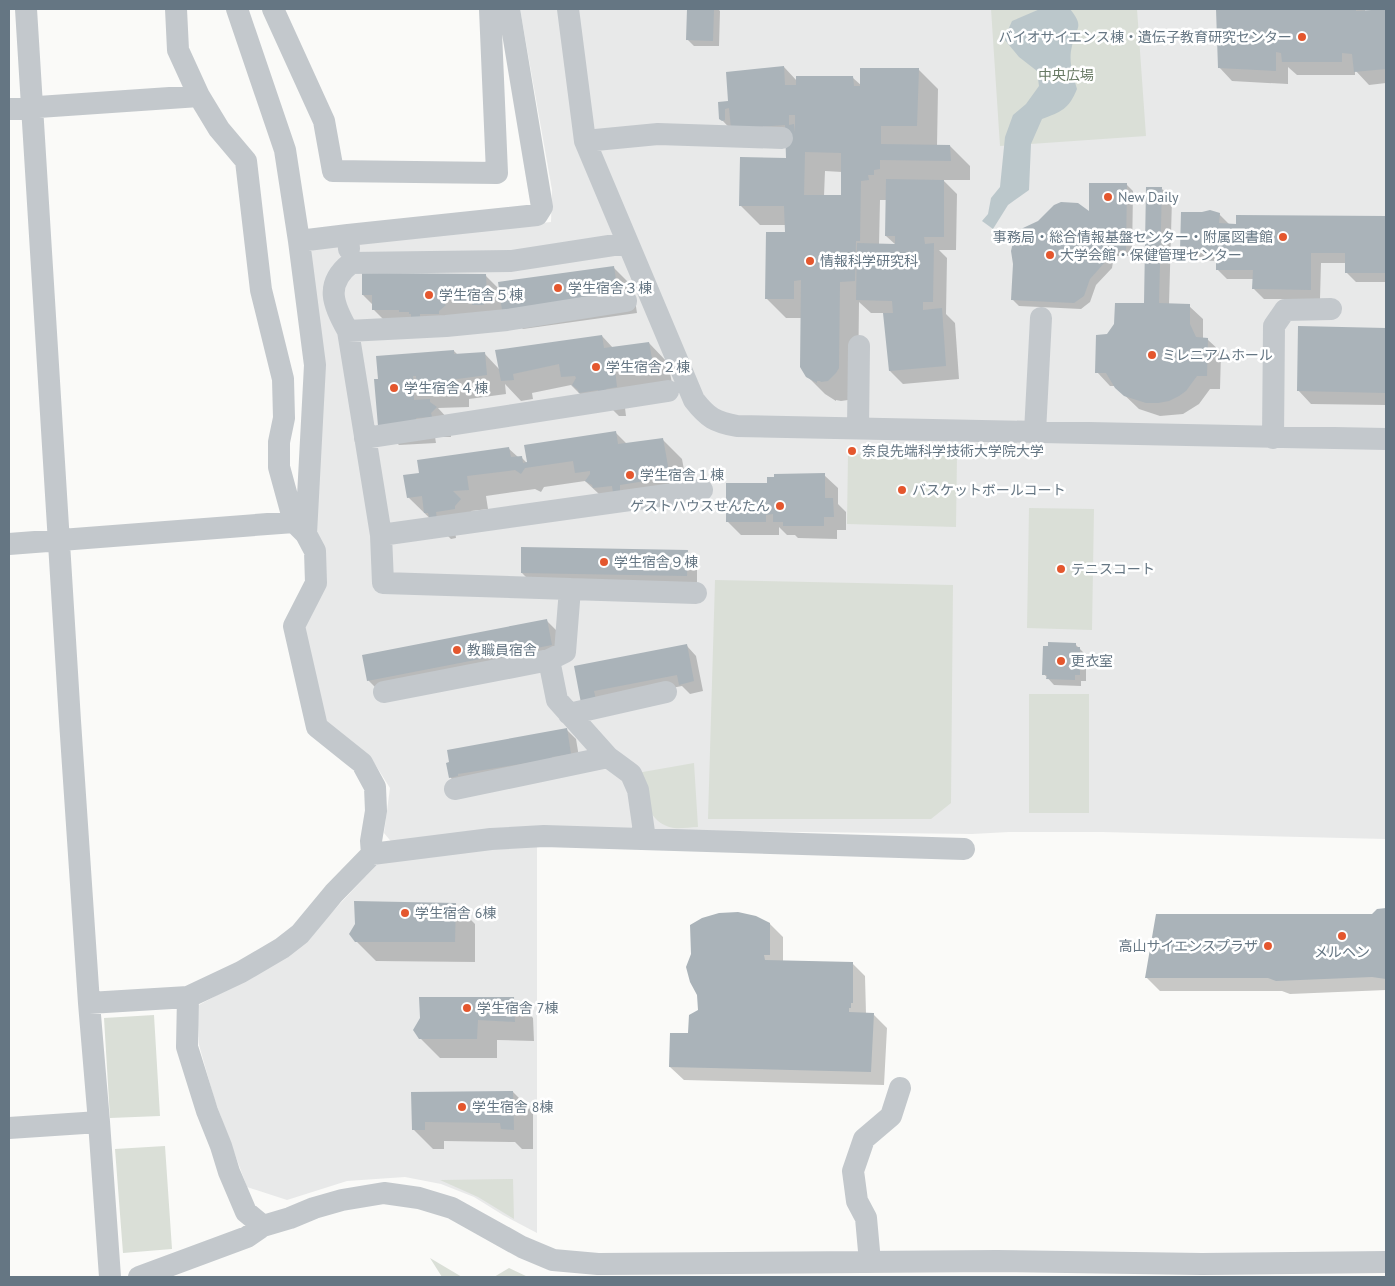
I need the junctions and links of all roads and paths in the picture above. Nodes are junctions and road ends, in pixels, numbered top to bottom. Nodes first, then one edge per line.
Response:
1 (26, 9) edge
2 (176, 9) edge
3 (237, 9) edge
4 (274, 9) edge
5 (490, 9) edge
6 (509, 9) edge
7 (568, 9) edge
8 (199, 96) junction
9 (32, 107) junction
10 (9, 109) edge
11 (782, 138) dead end
12 (585, 141) junction
13 (348, 234) junction
14 (299, 241) junction
15 (627, 243) junction
16 (351, 263) junction
17 (626, 301) dead end
18 (1331, 309) dead end
19 (1041, 318) dead end
20 (348, 331) junction
21 (859, 346) dead end
22 (668, 391) dead end
23 (858, 428) junction
24 (1035, 432) junction
25 (365, 438) junction
26 (1273, 438) junction
27 (1386, 439) edge
28 (702, 490) dead end
29 (300, 528) junction
30 (381, 535) junction
31 (58, 540) junction
32 (9, 544) edge
33 (570, 589) junction
34 (696, 593) dead end
35 (549, 660) junction
36 (384, 692) dead end
37 (666, 692) dead end
38 (569, 714) junction
39 (608, 758) junction
40 (455, 789) dead end
41 (645, 839) junction
42 (964, 849) dead end
43 (372, 854) junction
44 (188, 997) junction
45 (88, 1003) junction
46 (900, 1088) dead end
47 (99, 1122) junction
48 (9, 1128) edge
49 (263, 1226) junction
50 (870, 1262) junction
51 (1386, 1262) edge
52 (110, 1277) edge
53 (139, 1277) edge

1 - 9 street
2 - 8 street
3 - 14 street
4 - 5 street
6 - 13 street
7 - 12 street
8 - 9 street
8 - 29 street
9 - 10 street
9 - 31 street
11 - 12 street
12 - 15 street
13 - 14 street
13 - 16 street
14 - 29 street
15 - 16 street
15 - 23 street
16 - 20 street
17 - 20 street
18 - 26 street
19 - 24 street
20 - 25 street
21 - 23 street
22 - 25 street
23 - 24 street
24 - 26 street
25 - 30 street
26 - 27 street
28 - 30 street
29 - 31 street
29 - 43 street
30 - 33 street
31 - 32 street
31 - 45 street
33 - 34 street
33 - 35 street
35 - 36 street
35 - 38 street
37 - 38 street
38 - 39 street
39 - 40 street
39 - 41 street
41 - 42 street
41 - 43 street
43 - 44 street
44 - 45 street
44 - 49 street
45 - 47 street
46 - 50 street
47 - 48 street
47 - 52 street
49 - 50 street
49 - 53 street
50 - 51 street

